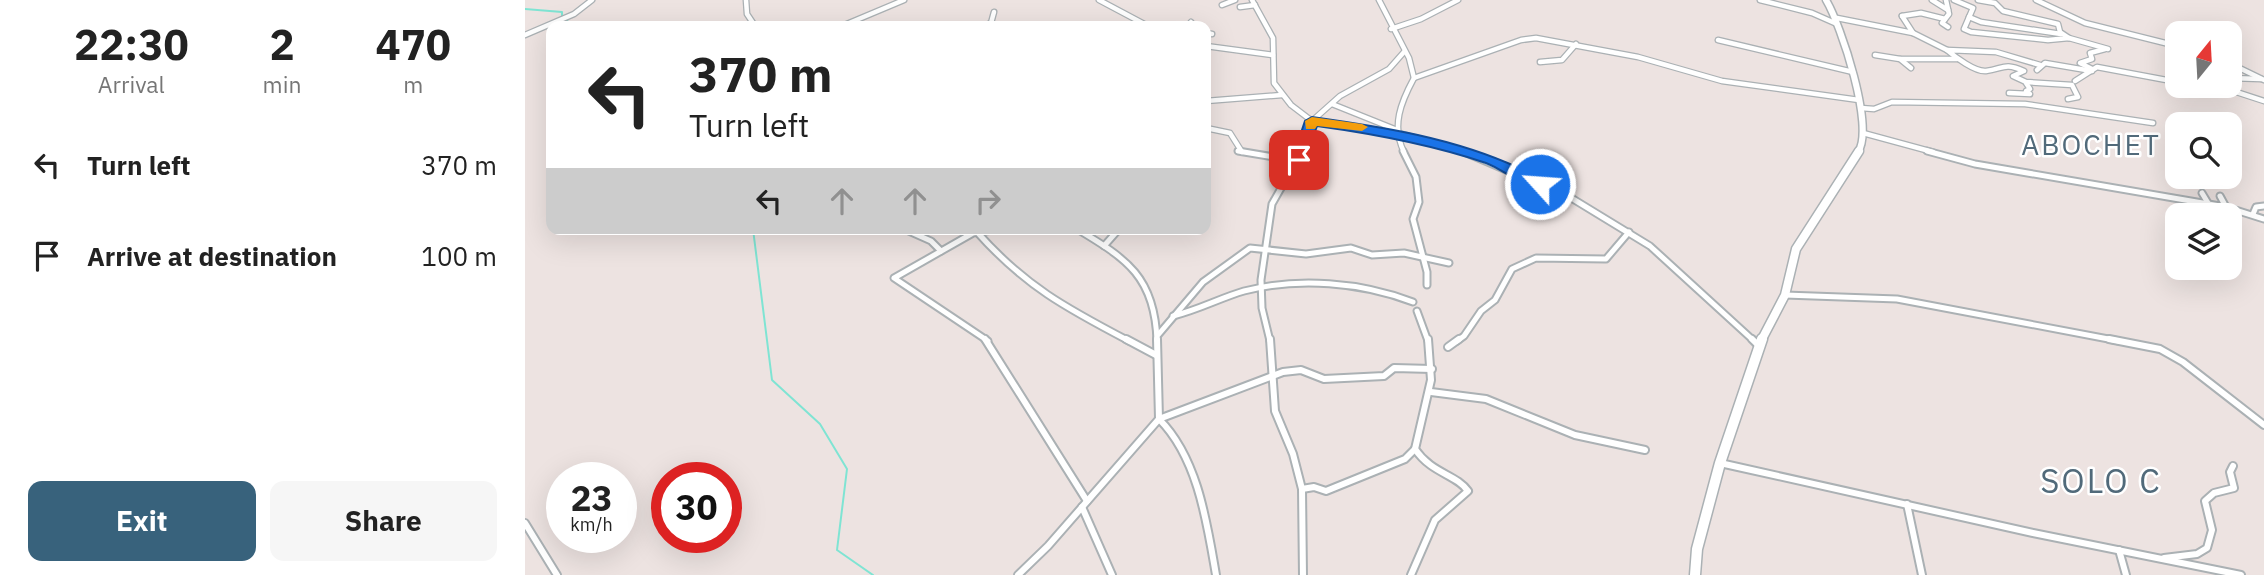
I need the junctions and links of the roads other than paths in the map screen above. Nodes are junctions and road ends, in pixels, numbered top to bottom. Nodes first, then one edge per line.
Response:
1 (592, 0) edge
2 (746, 0) edge
3 (904, 0) edge
4 (1099, 0) edge
5 (1235, 0) edge
6 (1379, 0) edge
7 (1458, 0) edge
8 (1760, 0) edge
9 (1826, 0) edge
10 (1932, 0) edge
11 (1946, 0) edge
12 (1954, 0) edge
13 (1977, 0) edge
14 (2036, 0) edge
15 (1254, 3) edge
16 (1221, 5) dead end
17 (1240, 7) dead end
18 (1948, 10) junction
19 (994, 12) dead end
20 (1969, 17) junction
21 (1945, 19) junction
22 (560, 21) edge
23 (752, 21) edge
24 (852, 21) edge
25 (992, 21) edge
26 (1142, 21) edge
27 (1838, 21) junction
28 (546, 27) edge
29 (1948, 27) dead end
30 (1391, 29) junction
31 (1913, 33) junction
32 (525, 36) edge
33 (2066, 37) junction
34 (1718, 40) dead end
35 (2165, 43) edge
36 (1576, 44) junction
37 (1211, 47) edge
38 (1947, 50) junction
39 (1404, 52) junction
40 (1273, 55) junction
41 (1875, 55) dead end
42 (1900, 59) junction
43 (1957, 59) junction
44 (1540, 62) dead end
45 (1911, 68) dead end
46 (2242, 69) edge
47 (2092, 70) junction
48 (1853, 72) junction
49 (1414, 78) junction
50 (2242, 78) edge
51 (2264, 79) edge
52 (2165, 80) edge
53 (2075, 81) dead end
54 (2025, 82) junction
55 (2242, 94) edge
56 (1282, 95) junction
57 (2068, 99) dead end
58 (1211, 101) edge
59 (2264, 101) edge
60 (2016, 103) junction
61 (1332, 104) junction
62 (1860, 104) junction
63 (1312, 121) junction
64 (2153, 123) dead end
65 (1211, 129) edge
66 (1398, 132) junction
67 (1863, 133) junction
68 (1299, 160) junction
69 (2202, 193) dead end
70 (2220, 195) dead end
71 (2208, 203) joint
72 (2224, 203) edge
73 (2264, 206) edge
74 (2242, 211) edge
75 (2253, 214) junction
76 (2264, 219) edge
77 (1629, 232) junction
78 (918, 235) edge
79 (968, 235) edge
80 (979, 235) edge
81 (1114, 235) edge
82 (1087, 236) edge
83 (1104, 246) junction
84 (1267, 249) junction
85 (941, 251) junction
86 (1421, 256) junction
87 (1449, 262) dead end
88 (1427, 285) dead end
89 (1263, 288) junction
90 (1785, 295) junction
91 (1413, 302) dead end
92 (1417, 311) dead end
93 (1173, 316) junction
94 (1158, 335) junction
95 (1759, 346) junction
96 (1448, 347) dead end
97 (1156, 355) junction
98 (1432, 369) junction
99 (1272, 377) junction
100 (1431, 392) junction
101 (1159, 419) junction
102 (2264, 425) edge
103 (1416, 449) junction
104 (1645, 450) dead end
105 (1405, 459) junction
106 (1422, 461) junction
107 (1720, 463) junction
108 (2233, 466) dead end
109 (1302, 489) junction
110 (1084, 504) junction
111 (1907, 504) junction
112 (525, 523) edge
113 (2119, 550) junction
114 (2157, 559) junction
115 (557, 575) edge
116 (1018, 575) edge
117 (1112, 575) edge
118 (1216, 575) edge
119 (1303, 575) edge
120 (1411, 575) edge
121 (1695, 575) edge
122 (1922, 575) edge
123 (2126, 575) edge
124 (2241, 575) edge

1 - 22 street
2 - 23 street
3 - 24 street
4 - 26 street
5 - 16 street
6 - 30 street
7 - 30 street
8 - 27 street
9 - 27 main road
10 - 18 street
11 - 18 street
12 - 20 street
13 - 33 street
14 - 35 street
15 - 17 street
15 - 40 street
18 - 21 street
19 - 25 street
20 - 33 street
20 - 33 street
21 - 29 street
21 - 31 street
27 - 31 street
27 - 48 main road
28 - 32 street
30 - 39 street
31 - 38 street
33 - 47 street
34 - 48 street
36 - 44 street
36 - 49 street
36 - 62 street
37 - 40 street
38 - 43 street
38 - 47 street
39 - 49 street
39 - 61 street
40 - 56 street
41 - 42 street
42 - 43 street
42 - 45 street
43 - 54 street
46 - 51 street
47 - 52 street
47 - 53 street
48 - 62 main road
49 - 66 street
50 - 51 street
54 - 57 street
54 - 60 street
55 - 59 street
56 - 58 street
56 - 63 street
60 - 62 street
60 - 64 street
61 - 63 street
61 - 66 street
62 - 67 main road
63 - 66 street
63 - 68 street
65 - 68 street
66 - 77 street
66 - 86 street
67 - 71 street
67 - 90 main road
68 - 84 street
69 - 71 street
70 - 72 street
73 - 75 street
74 - 75 street
75 - 76 street
77 - 95 street
77 - 96 street
78 - 85 street
79 - 85 street
80 - 97 street
81 - 83 street
82 - 83 street
83 - 94 street
84 - 86 street
84 - 89 street
84 - 93 street
85 - 110 street
86 - 87 street
86 - 88 street
89 - 91 street
89 - 93 street
89 - 99 street
90 - 95 main road
90 - 102 street
92 - 98 street
93 - 94 street
94 - 97 street
95 - 107 main road
97 - 101 street
98 - 99 street
98 - 100 street
99 - 101 street
99 - 109 street
100 - 103 street
100 - 104 street
101 - 110 street
101 - 118 street
103 - 105 street
103 - 106 street
105 - 106 street
105 - 109 street
106 - 120 street
107 - 111 street
107 - 121 main road
108 - 114 street
109 - 119 street
110 - 116 street
110 - 117 street
111 - 113 street
111 - 122 street
112 - 115 street
113 - 114 street
113 - 123 street
114 - 124 street

